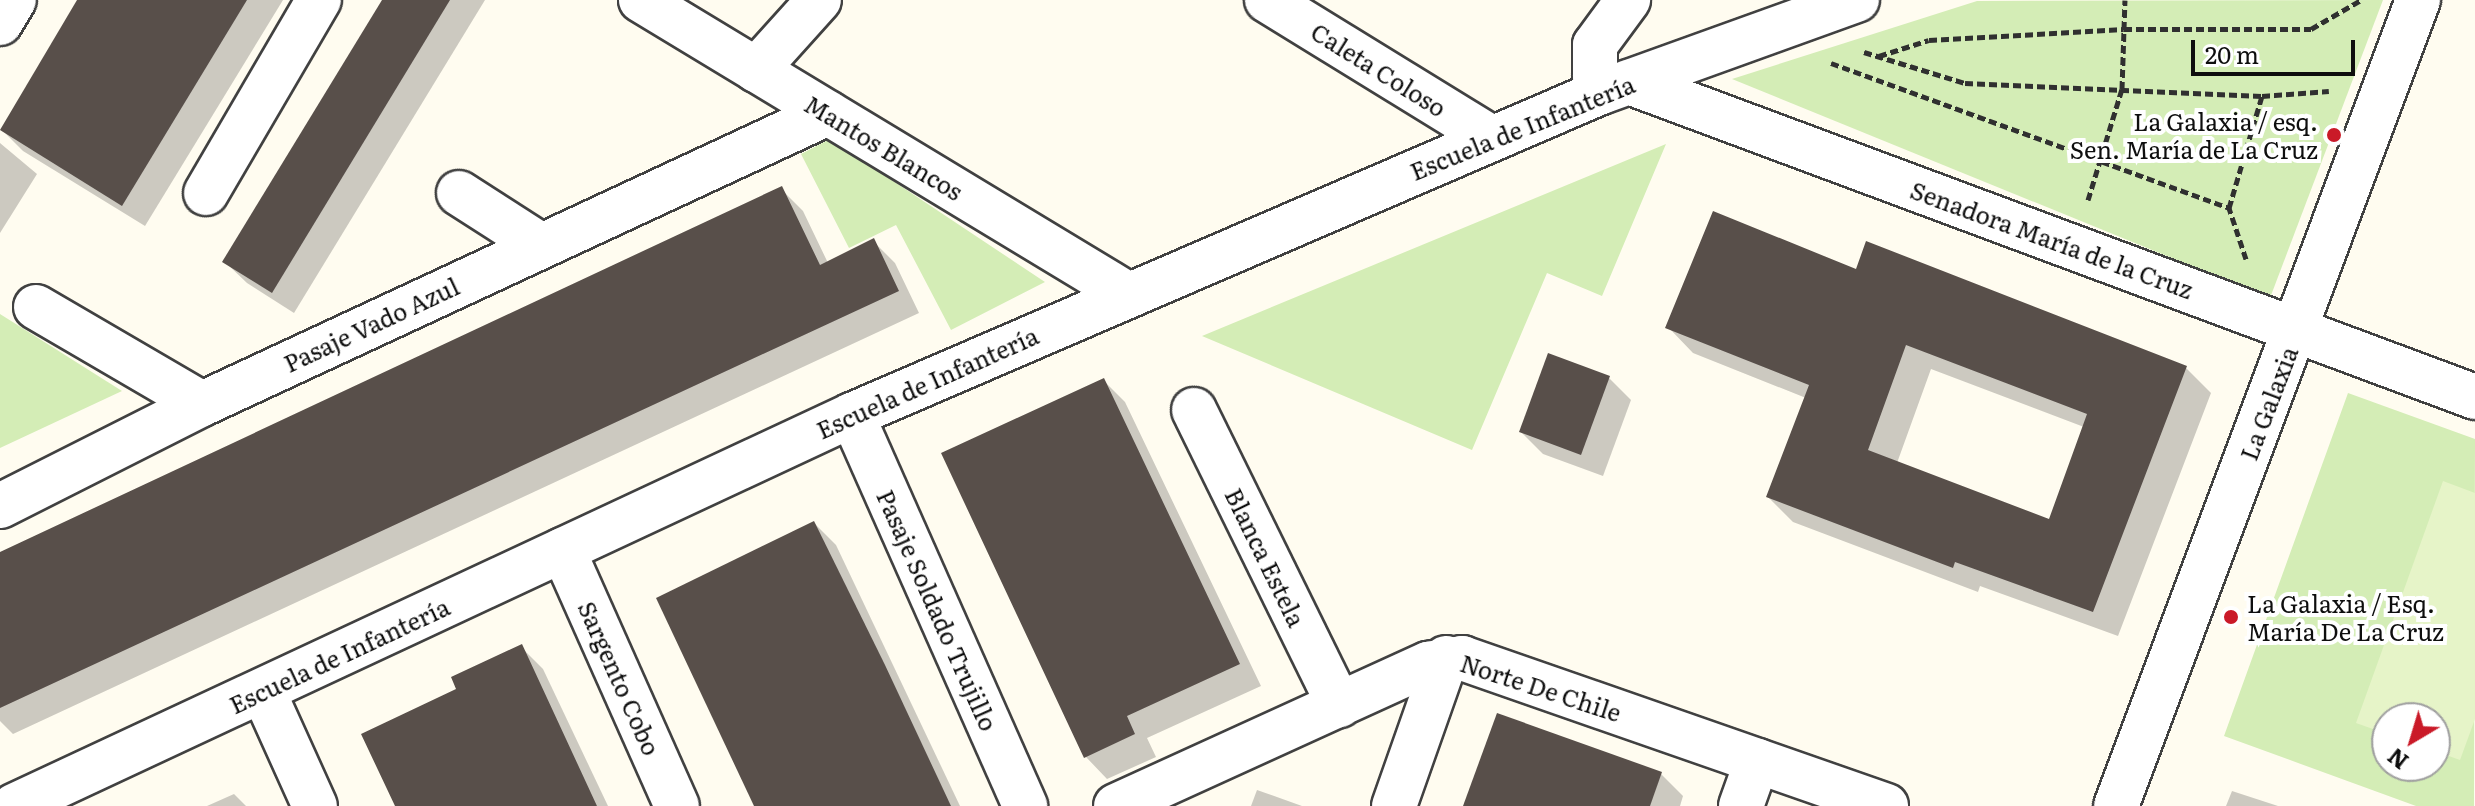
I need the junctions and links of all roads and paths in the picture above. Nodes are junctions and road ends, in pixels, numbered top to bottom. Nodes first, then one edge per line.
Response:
1 (14, 0) edge
2 (319, 0) edge
3 (641, 0) edge
4 (819, 0) edge
5 (1267, 0) edge
6 (1628, 0) edge
7 (1857, 0) edge
8 (2125, 0) edge
9 (2361, 0) edge
10 (2418, 0) edge
11 (0, 23) edge
12 (2124, 29) junction
13 (1852, 48) dead end
14 (1878, 56) junction
15 (1826, 60) dead end
16 (756, 70) junction
17 (1615, 87) junction
18 (2122, 89) junction
19 (2334, 90) dead end
20 (2262, 96) junction
21 (828, 113) junction
22 (1491, 138) junction
23 (2103, 162) junction
24 (206, 193) dead end
25 (459, 193) dead end
26 (2086, 205) dead end
27 (2229, 208) junction
28 (540, 245) junction
29 (1127, 294) junction
30 (36, 307) dead end
31 (2251, 313) junction
32 (2296, 329) junction
33 (2475, 397) edge
34 (202, 404) junction
35 (1194, 410) dead end
36 (852, 415) junction
37 (0, 506) edge
38 (563, 550) junction
39 (1446, 658) junction
40 (263, 691) junction
41 (1339, 705) junction
42 (1757, 761) junction
43 (14, 806) edge
44 (315, 806) edge
45 (677, 806) edge
46 (1025, 806) edge
47 (1116, 806) edge
48 (1394, 806) edge
49 (1741, 806) edge
50 (1886, 806) edge
51 (2116, 806) edge

1 - 11 street
2 - 24 street
3 - 16 street, Mantos Blancos
4 - 16 street
5 - 22 street, Caleta Coloso
6 - 17 street
7 - 17 street, Escuela de Infantería
8 - 12 path
9 - 12 path
10 - 32 street, La Galaxia
12 - 14 path
12 - 18 path
13 - 14 path
14 - 18 path
15 - 23 path
16 - 21 street, Mantos Blancos
17 - 22 street, Escuela de Infantería
17 - 31 street, Senadora María de la Cruz
18 - 20 path
18 - 23 path
19 - 20 path
20 - 27 path
21 - 28 street, Pasaje Vado Azul
21 - 29 street, Mantos Blancos
22 - 29 street, Escuela de Infantería
23 - 26 path
23 - 27 path
25 - 28 street
27 - 31 path
28 - 34 street, Pasaje Vado Azul
29 - 36 street, Escuela de Infantería
30 - 34 street
31 - 32 street, Senadora María de la Cruz
32 - 33 street, Senadora María de la Cruz
32 - 51 street, La Galaxia
34 - 37 street, Pasaje Vado Azul
35 - 41 street, Blanca Estela
36 - 38 street, Escuela de Infantería
36 - 46 street, Pasaje Soldado Trujillo
38 - 40 street, Escuela de Infantería
38 - 45 street, Sargento Cobo
39 - 41 street, Norte De Chile
39 - 42 street, Norte De Chile
39 - 48 street
40 - 43 street, Escuela de Infantería
40 - 44 street
41 - 47 street, Norte De Chile
42 - 49 street
42 - 50 street, Norte De Chile

